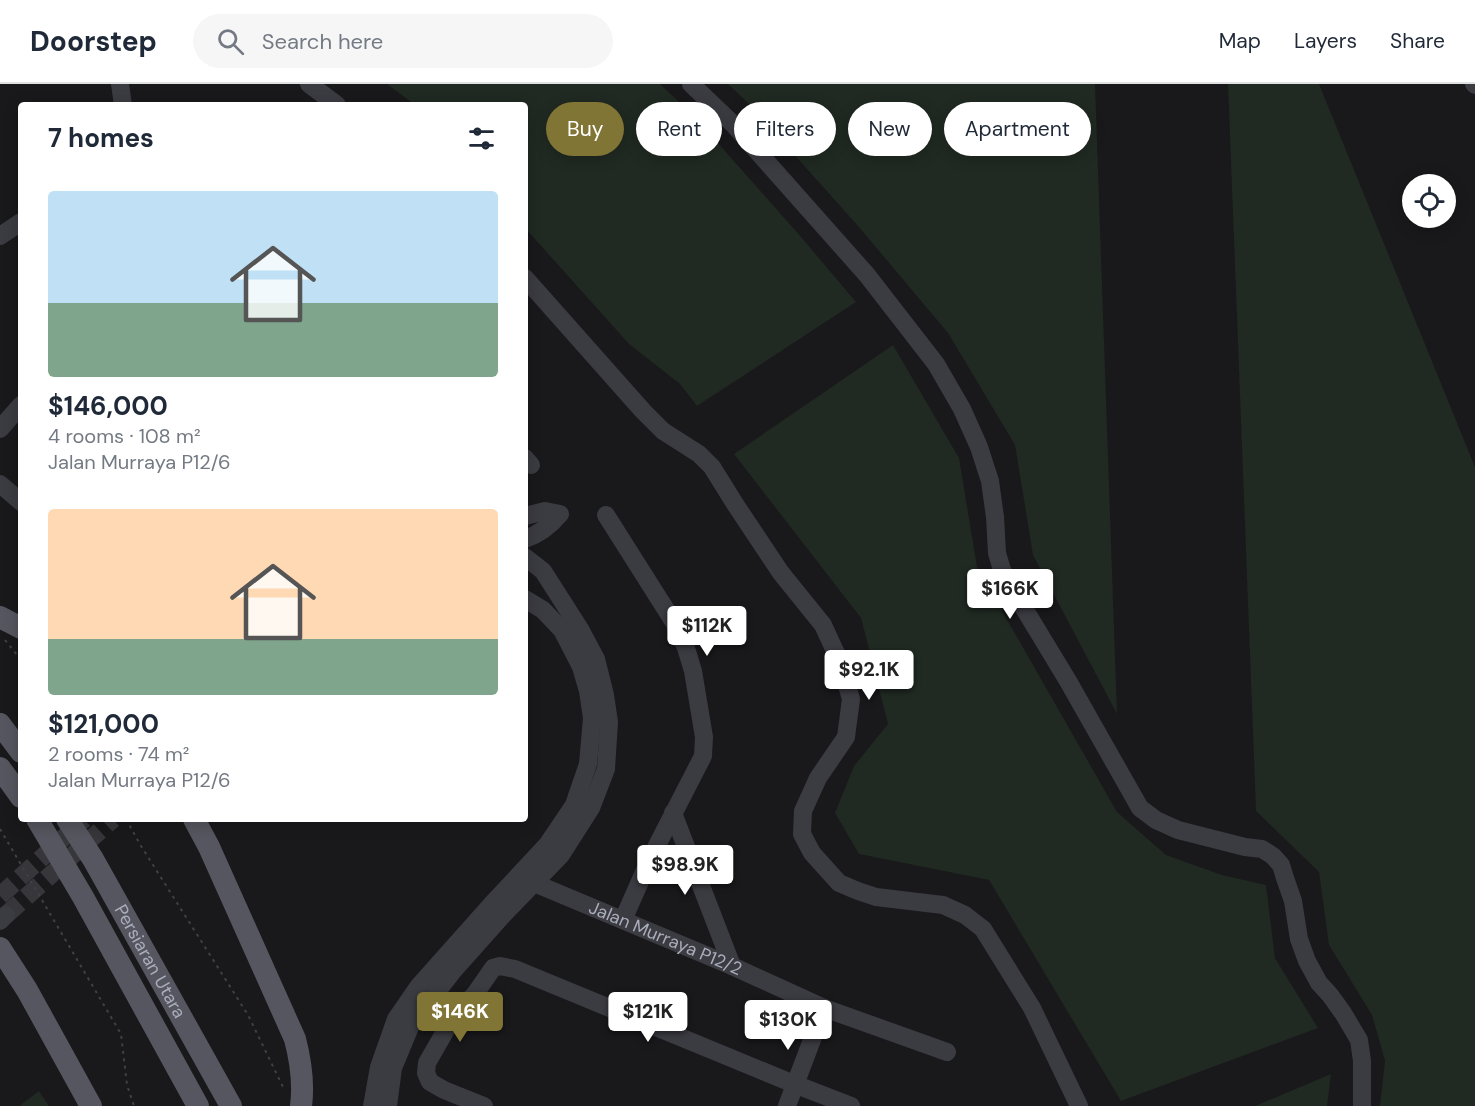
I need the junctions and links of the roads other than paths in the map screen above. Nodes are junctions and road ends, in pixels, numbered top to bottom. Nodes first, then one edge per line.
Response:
1 (120, 84) edge
2 (309, 84) edge
3 (691, 84) edge
4 (123, 102) edge
5 (333, 102) edge
6 (528, 281) edge
7 (18, 408) edge
8 (0, 429) edge
9 (0, 484) edge
10 (18, 499) edge
11 (528, 515) edge
12 (606, 516) dead end
13 (528, 538) edge
14 (528, 559) edge
15 (528, 601) edge
16 (0, 724) edge
17 (18, 748) edge
18 (0, 768) edge
19 (18, 793) edge
20 (673, 813) junction
21 (39, 822) edge
22 (69, 822) edge
23 (196, 822) edge
24 (207, 822) edge
25 (209, 847) junction
26 (528, 878) junction
27 (623, 920) junction
28 (0, 948) edge
29 (732, 966) junction
30 (0, 970) edge
31 (27, 990) junction
32 (824, 1008) junction
33 (947, 1052) dead end
34 (794, 1084) junction
35 (91, 1106) edge
36 (198, 1106) edge
37 (231, 1106) edge
38 (301, 1106) edge
39 (372, 1106) edge
40 (388, 1106) edge
41 (484, 1106) edge
42 (787, 1106) edge
43 (851, 1106) edge
44 (1079, 1106) edge
45 (1362, 1106) edge

1 - 4 street
2 - 5 street
3 - 45 street
6 - 44 street
7 - 8 street
9 - 10 street
11 - 13 street
12 - 20 street
14 - 26 street
15 - 26 street
16 - 17 main road
18 - 19 main road
20 - 27 street
20 - 29 street
21 - 36 main road, Persiaran Utara
22 - 37 main road, Persiaran Utara
23 - 25 main road
24 - 25 main road
25 - 38 main road
26 - 27 street, Jalan Murraya P12/2
26 - 39 street
26 - 40 street
27 - 29 street, Jalan Murraya P12/2
28 - 31 main road
29 - 32 street, Jalan Murraya P12/2
30 - 31 main road
31 - 35 main road
32 - 33 street, Jalan Murraya P12/2
32 - 34 street
34 - 41 street
34 - 42 street
34 - 43 street

